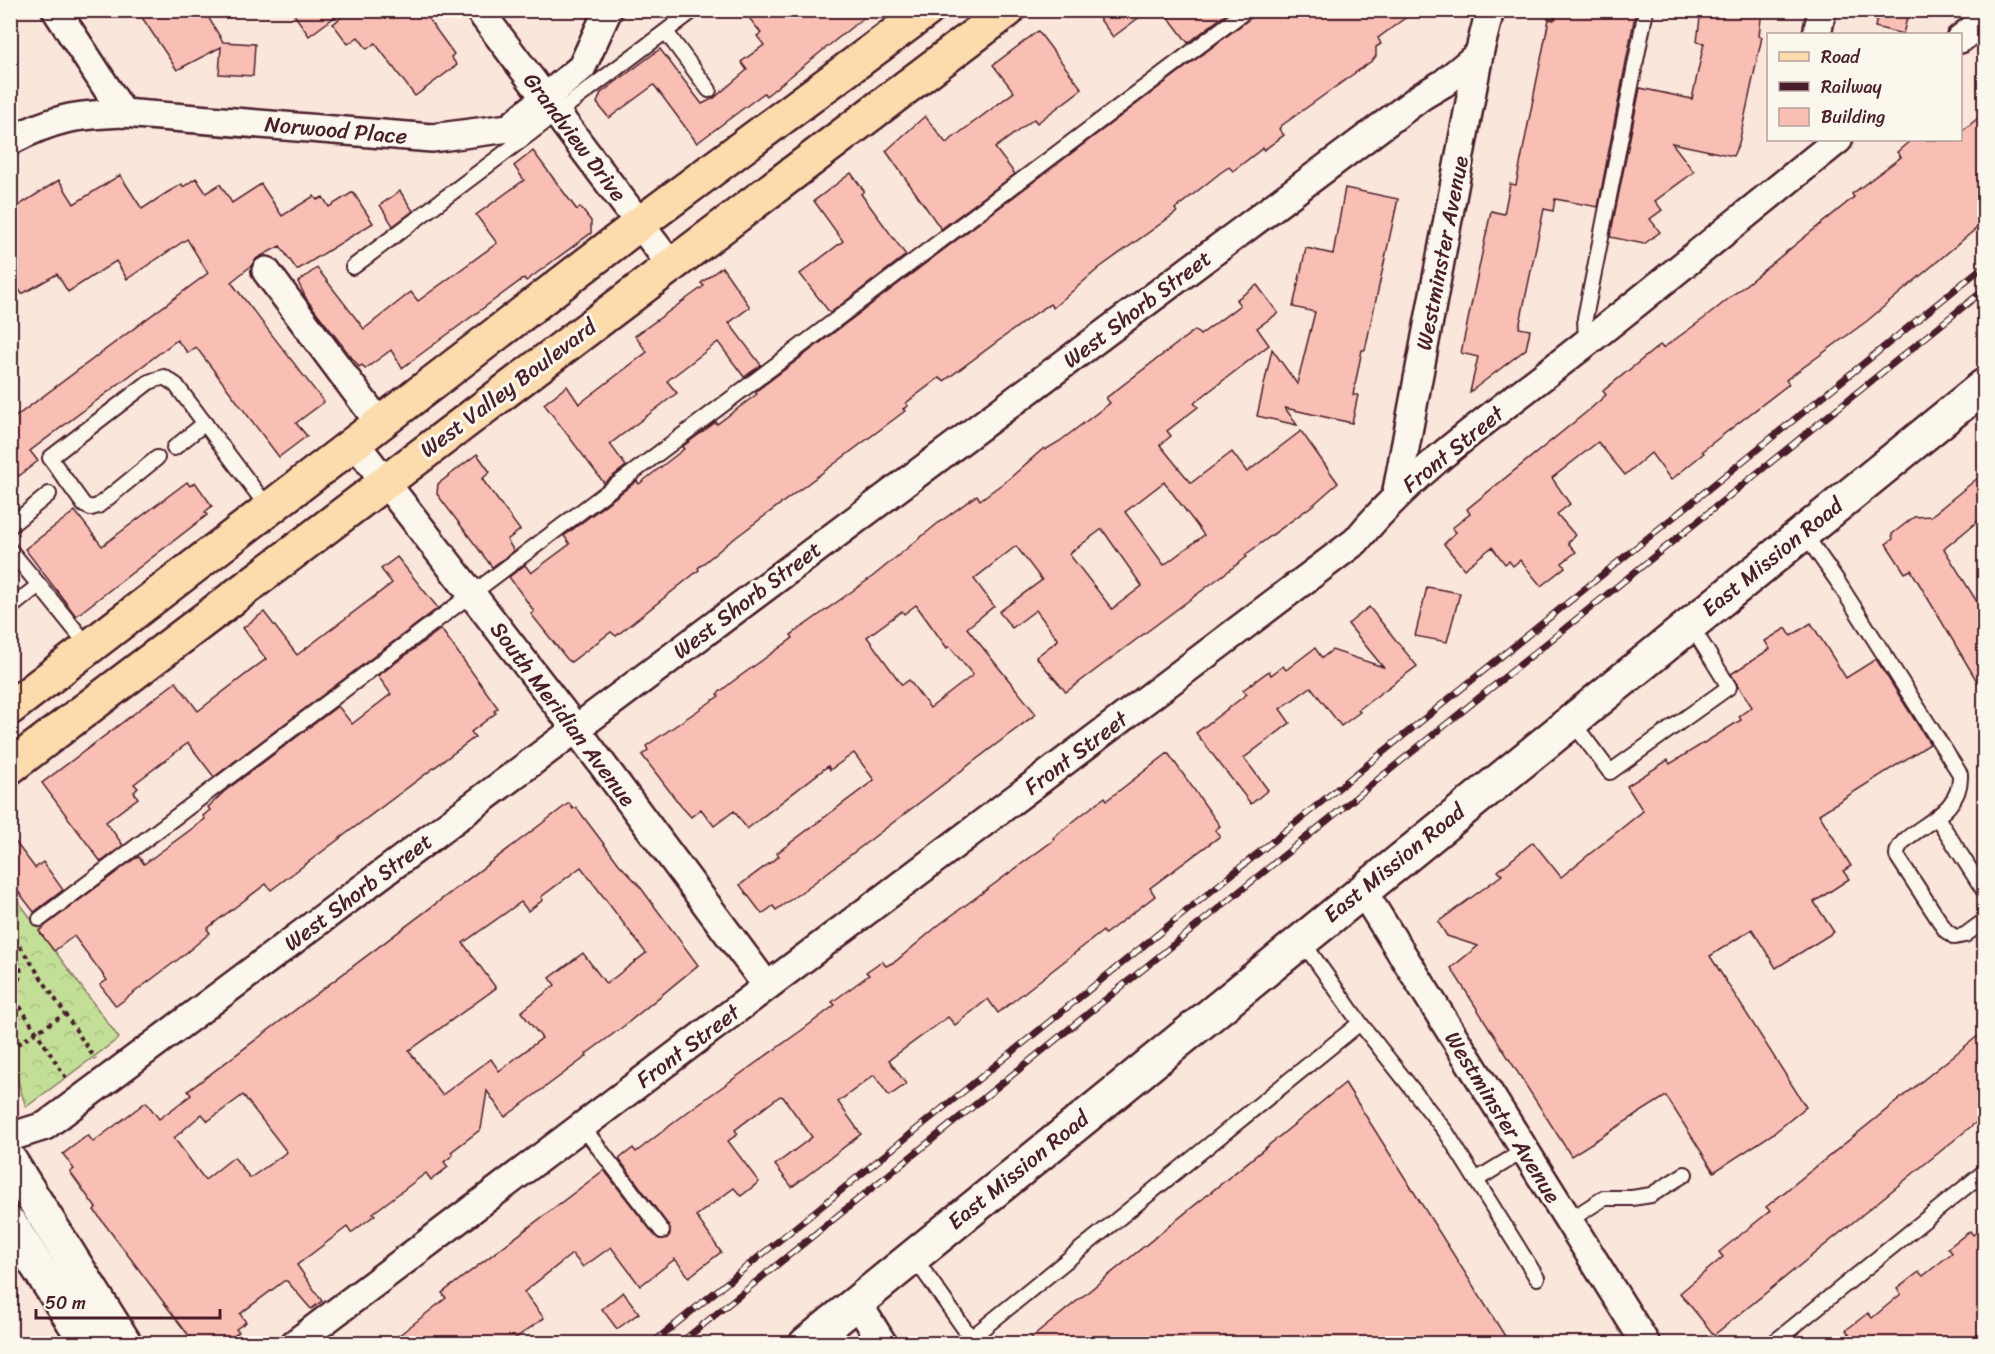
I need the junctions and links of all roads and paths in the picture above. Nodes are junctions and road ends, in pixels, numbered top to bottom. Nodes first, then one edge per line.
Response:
1 (56, 10) edge
2 (479, 10) edge
3 (608, 10) edge
4 (694, 10) edge
5 (1008, 10) edge
6 (1247, 10) edge
7 (1490, 10) edge
8 (1646, 10) edge
9 (1822, 10) edge
10 (909, 16) edge
11 (1984, 20) edge
12 (666, 32) junction
13 (1817, 33) edge
14 (1962, 37) edge
15 (1479, 54) junction
16 (709, 90) dead end
17 (551, 106) junction
18 (123, 113) junction
19 (10, 141) edge
20 (1825, 144) edge
21 (639, 224) junction
22 (670, 264) junction
23 (353, 267) dead end
24 (266, 271) dead end
25 (1587, 343) junction
26 (1984, 386) edge
27 (205, 423) junction
28 (367, 433) junction
29 (174, 448) dead end
30 (158, 458) dead end
31 (385, 481) junction
32 (49, 494) dead end
33 (1396, 496) junction
34 (269, 509) junction
35 (10, 526) edge
36 (1803, 532) junction
37 (10, 550) edge
38 (39, 585) junction
39 (472, 594) junction
40 (10, 608) edge
41 (1690, 624) junction
42 (89, 647) junction
43 (10, 708) edge
44 (1571, 720) junction
45 (576, 729) junction
46 (10, 767) edge
47 (1938, 819) junction
48 (1362, 890) junction
49 (1984, 891) edge
50 (40, 919) dead end
51 (1984, 921) edge
52 (10, 931) edge
53 (1300, 940) junction
54 (10, 953) edge
55 (27, 956) junction
56 (18, 960) junction
57 (767, 986) junction
58 (66, 1014) junction
59 (1360, 1023) junction
60 (37, 1032) junction
61 (10, 1048) edge
62 (95, 1060) dead end
63 (68, 1080) dead end
64 (582, 1126) junction
65 (10, 1137) edge
66 (1523, 1151) junction
67 (10, 1161) edge
68 (1984, 1172) edge
69 (1685, 1174) dead end
70 (1476, 1180) junction
71 (1568, 1221) junction
72 (10, 1224) edge
73 (662, 1231) dead end
74 (913, 1256) junction
75 (1538, 1278) dead end
76 (857, 1302) junction
77 (973, 1341) edge
78 (88, 1344) edge
79 (125, 1344) edge
80 (294, 1344) edge
81 (806, 1344) edge
82 (883, 1344) edge
83 (1646, 1344) edge
84 (1772, 1344) edge

1 - 18 street
2 - 17 street, Grandview Drive
3 - 17 street, Norwood Place
4 - 12 lane
5 - 22 main road, West Valley Boulevard
6 - 39 lane
7 - 15 street, Westminster Avenue
8 - 25 lane
9 - 13 street
10 - 21 main road
11 - 14 street
12 - 16 lane
12 - 17 lane
15 - 33 street, Westminster Avenue
15 - 45 street, West Shorb Street
17 - 18 street, Norwood Place
17 - 21 street, Grandview Drive
17 - 23 lane
18 - 19 street, Norwood Place
20 - 25 street, Front Street
21 - 22 street, Grandview Drive
21 - 28 main road
22 - 31 main road, West Valley Boulevard
24 - 28 street, South Meridian Avenue
25 - 33 street, Front Street
26 - 36 main road, East Mission Road
27 - 29 lane
27 - 30 lane
27 - 34 lane
28 - 31 street, South Meridian Avenue
28 - 34 main road
31 - 39 street, South Meridian Avenue
31 - 46 main road, West Valley Boulevard
32 - 35 lane
33 - 57 street, Front Street
34 - 42 main road
36 - 41 main road, East Mission Road
36 - 47 lane
37 - 38 lane
38 - 40 lane
38 - 42 lane
39 - 45 street, South Meridian Avenue
39 - 50 lane
41 - 44 main road, East Mission Road
41 - 44 lane
42 - 43 main road
44 - 48 main road, East Mission Road
45 - 57 street, South Meridian Avenue
45 - 65 street, West Shorb Street
47 - 49 lane
47 - 51 lane
48 - 53 main road, East Mission Road
48 - 66 street, Westminster Avenue
52 - 55 path
53 - 59 lane
53 - 74 main road, East Mission Road
54 - 56 path
55 - 56 path
55 - 58 path
56 - 60 path
57 - 64 street, Front Street
58 - 60 path
58 - 62 path
59 - 70 lane
59 - 77 lane
60 - 61 path
60 - 63 path
64 - 73 lane
64 - 80 street, Front Street
66 - 70 lane
66 - 71 street, Westminster Avenue
67 - 79 main road
68 - 84 lane
69 - 71 lane
70 - 75 lane
71 - 83 street, Westminster Avenue
72 - 78 main road
74 - 76 main road, East Mission Road
74 - 77 lane
76 - 81 main road, East Mission Road
76 - 82 street

